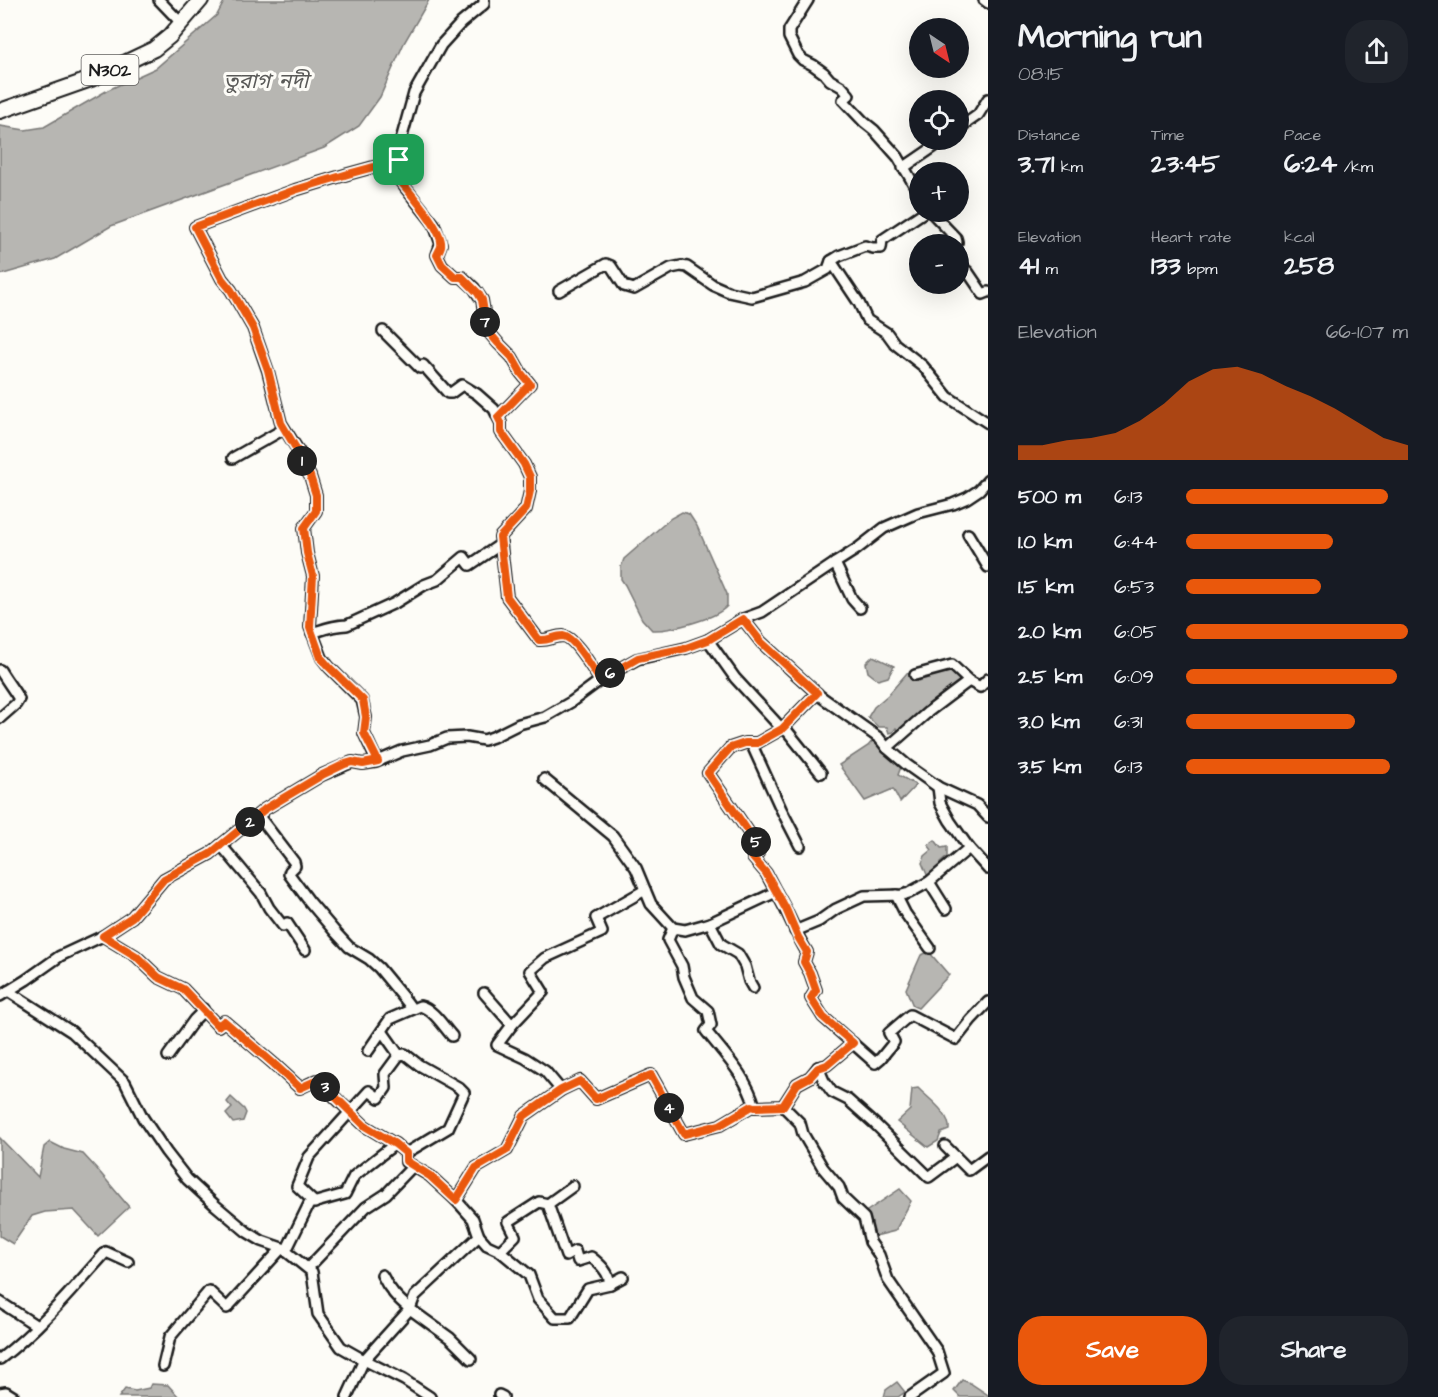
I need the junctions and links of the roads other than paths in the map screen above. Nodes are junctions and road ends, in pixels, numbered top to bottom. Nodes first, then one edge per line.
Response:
1 (159, 0) edge
2 (201, 0) edge
3 (484, 0) edge
4 (808, 0) edge
5 (182, 24) junction
6 (988, 99) edge
7 (0, 111) edge
8 (969, 121) edge
9 (929, 150) edge
10 (399, 160) junction
11 (903, 168) junction
12 (909, 178) edge
13 (909, 222) edge
14 (941, 222) edge
15 (952, 234) edge
16 (831, 261) junction
17 (969, 273) edge
18 (559, 291) dead end
19 (988, 292) edge
20 (383, 331) dead end
21 (498, 417) junction
22 (988, 423) edge
23 (284, 429) junction
24 (233, 458) dead end
25 (988, 480) edge
26 (968, 534) dead end
27 (501, 544) junction
28 (835, 562) junction
29 (988, 567) edge
30 (860, 608) dead end
31 (743, 619) junction
32 (312, 633) junction
33 (708, 640) junction
34 (0, 670) edge
35 (915, 675) dead end
36 (988, 679) edge
37 (600, 680) junction
38 (969, 681) junction
39 (980, 687) junction
40 (817, 693) junction
41 (988, 696) edge
42 (0, 718) edge
43 (783, 728) junction
44 (751, 743) junction
45 (887, 748) junction
46 (378, 761) junction
47 (820, 773) dead end
48 (544, 779) dead end
49 (938, 787) junction
50 (258, 815) junction
51 (988, 818) edge
52 (221, 845) junction
53 (800, 846) dead end
54 (969, 848) junction
55 (988, 869) edge
56 (929, 882) junction
57 (645, 890) junction
58 (776, 892) junction
59 (896, 895) junction
60 (946, 909) dead end
61 (710, 923) junction
62 (673, 928) junction
63 (795, 930) junction
64 (103, 936) junction
65 (930, 948) dead end
66 (305, 950) dead end
67 (753, 988) dead end
68 (4, 993) edge
69 (484, 993) dead end
70 (988, 1002) edge
71 (203, 1008) junction
72 (412, 1009) junction
73 (513, 1025) junction
74 (382, 1031) junction
75 (452, 1036) dead end
76 (853, 1043) junction
77 (368, 1051) dead end
78 (399, 1055) junction
79 (168, 1056) dead end
80 (818, 1068) junction
81 (561, 1090) junction
82 (783, 1106) junction
83 (755, 1107) junction
84 (350, 1112) junction
85 (395, 1144) junction
86 (945, 1146) dead end
87 (406, 1153) junction
88 (988, 1156) edge
89 (956, 1157) junction
90 (413, 1166) junction
91 (573, 1186) dead end
92 (456, 1200) junction
93 (315, 1203) junction
94 (548, 1204) junction
95 (479, 1236) junction
96 (284, 1249) junction
97 (500, 1251) junction
98 (128, 1262) dead end
99 (308, 1268) junction
100 (382, 1275) dead end
101 (623, 1277) dead end
102 (610, 1284) junction
103 (0, 1302) edge
104 (410, 1309) junction
105 (37, 1326) junction
106 (0, 1359) edge
107 (471, 1359) dead end
108 (364, 1360) junction
109 (163, 1366) dead end
110 (0, 1393) edge
111 (14, 1397) edge
112 (347, 1397) edge
113 (430, 1397) edge
114 (910, 1397) edge

1 - 5 street
2 - 5 highway, N302
3 - 10 street
4 - 11 street
5 - 7 highway, N302
6 - 8 street
9 - 11 street
10 - 21 street
10 - 23 street
11 - 12 street
13 - 16 street
14 - 15 street
16 - 18 street
16 - 22 street
17 - 19 street
20 - 21 street
21 - 27 street
23 - 24 street
23 - 32 street
25 - 28 street
26 - 29 street
27 - 32 street
27 - 37 street
28 - 30 street
28 - 31 street
31 - 33 street
31 - 40 street
32 - 46 street
33 - 37 street
33 - 43 street
34 - 42 street
35 - 38 street
36 - 39 street
37 - 46 street
38 - 39 street
38 - 45 street
39 - 41 street
40 - 43 street
40 - 45 street
43 - 44 street
43 - 47 street
44 - 53 street
44 - 58 street
45 - 49 street
46 - 50 street
48 - 57 street
49 - 51 street
49 - 54 street
50 - 52 street
50 - 72 street
52 - 64 street
52 - 66 street
54 - 55 street
54 - 56 street
56 - 59 street
56 - 60 street
57 - 62 street
57 - 73 street
58 - 61 street
58 - 63 street
59 - 63 street
59 - 65 street
61 - 62 street
61 - 67 street
62 - 83 street
63 - 76 street
64 - 68 street
64 - 71 street
68 - 96 street
69 - 73 street
70 - 76 street
71 - 79 street
71 - 84 street
72 - 74 street
72 - 75 street
73 - 81 street
74 - 77 street
74 - 78 street
76 - 80 street
78 - 84 street
78 - 87 street
80 - 82 street
80 - 89 street
81 - 83 street
81 - 92 street
82 - 83 street
82 - 114 street
84 - 85 street
84 - 93 street
85 - 87 street
85 - 93 street
86 - 89 street
87 - 90 street
88 - 89 street
90 - 92 street
90 - 99 street
91 - 94 street
92 - 95 street
93 - 96 street
94 - 97 street
94 - 102 street
95 - 97 street
95 - 104 street
96 - 99 street
96 - 109 street
97 - 102 street
98 - 105 street
99 - 108 street
100 - 104 street
101 - 102 street
103 - 105 street
104 - 107 street
104 - 108 street
105 - 106 street
108 - 112 street
108 - 113 street
110 - 111 street

